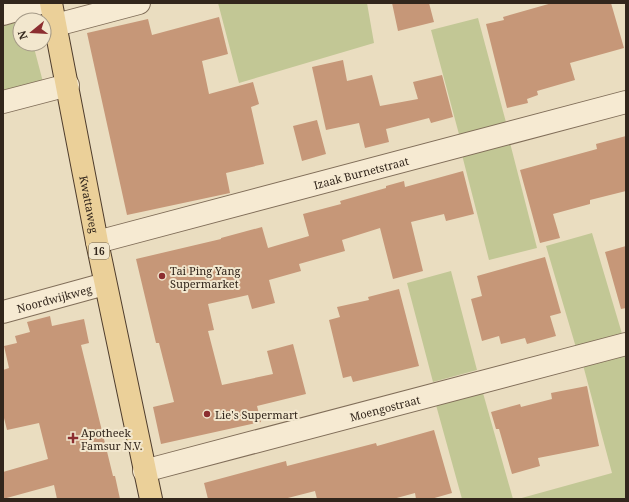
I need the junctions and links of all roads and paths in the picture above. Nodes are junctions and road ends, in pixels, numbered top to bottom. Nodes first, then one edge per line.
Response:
1 (41, 3) edge
2 (51, 3) edge
3 (139, 3) edge
4 (3, 14) edge
5 (56, 25) junction
6 (68, 85) junction
7 (3, 102) edge
8 (626, 102) edge
9 (96, 242) junction
10 (106, 284) junction
11 (3, 312) edge
12 (626, 344) edge
13 (144, 471) junction
14 (150, 499) edge

1 - 4 street
2 - 5 main road, Kwattaweg / 16
3 - 5 street
5 - 6 main road, Kwattaweg / 16
6 - 7 street
6 - 9 main road, Kwattaweg / 16
8 - 9 street, Izaak Burnetstraat
9 - 10 main road, Kwattaweg / 16
10 - 11 street, Noordwijkweg
10 - 13 main road, Kwattaweg / 16
12 - 13 street, Moengostraat
13 - 14 main road, Kwattaweg / 16

